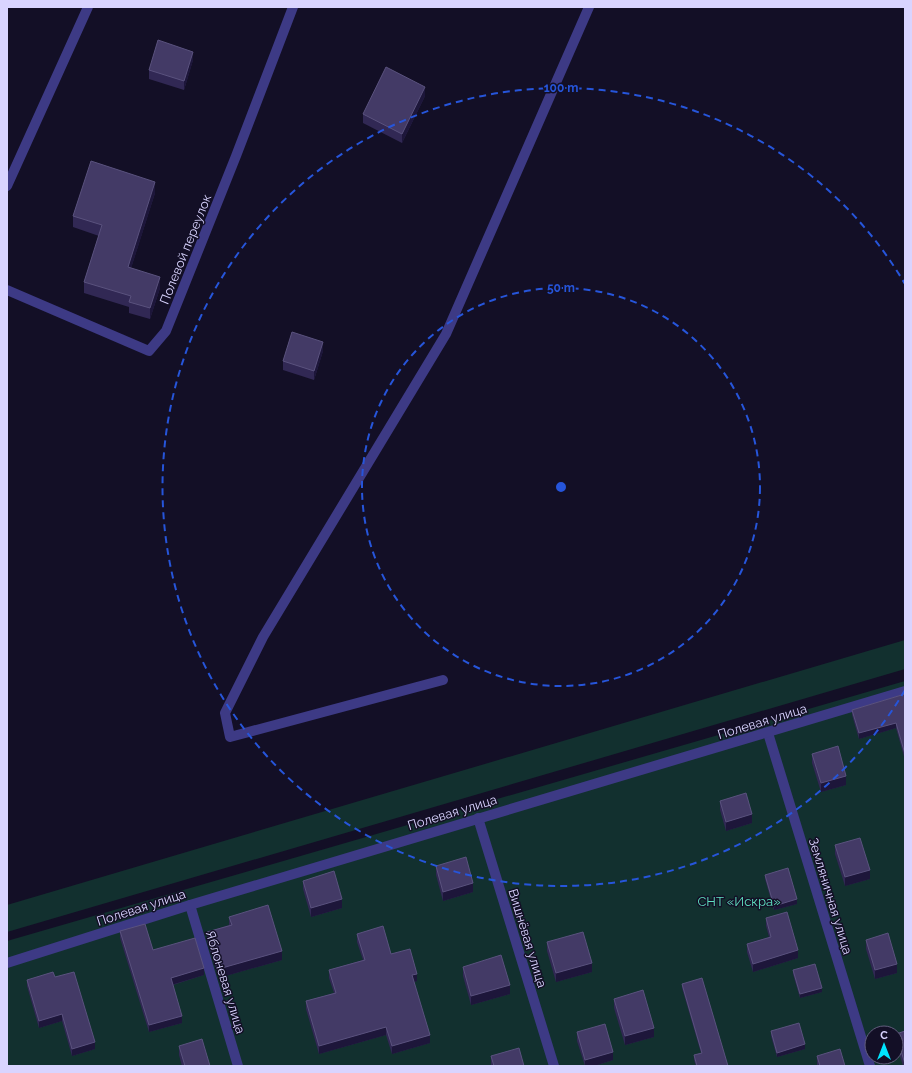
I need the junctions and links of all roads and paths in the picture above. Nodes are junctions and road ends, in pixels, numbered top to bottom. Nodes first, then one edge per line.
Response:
1 (88, 7) edge
2 (293, 7) edge
3 (589, 7) edge
4 (7, 186) edge
5 (7, 290) edge
6 (443, 680) dead end
7 (905, 692) edge
8 (768, 733) junction
9 (478, 818) junction
10 (190, 905) junction
11 (7, 963) edge
12 (238, 1066) edge
13 (554, 1066) edge
14 (870, 1066) edge

1 - 4 street
2 - 5 street, Полевой переулок
3 - 6 street
7 - 8 street, Полевая улица
8 - 9 street, Полевая улица
8 - 14 street, Земляничная улица
9 - 10 street, Полевая улица
9 - 13 street, Вишнёвая улица
10 - 11 street, Полевая улица
10 - 12 street, Яблоневая улица

